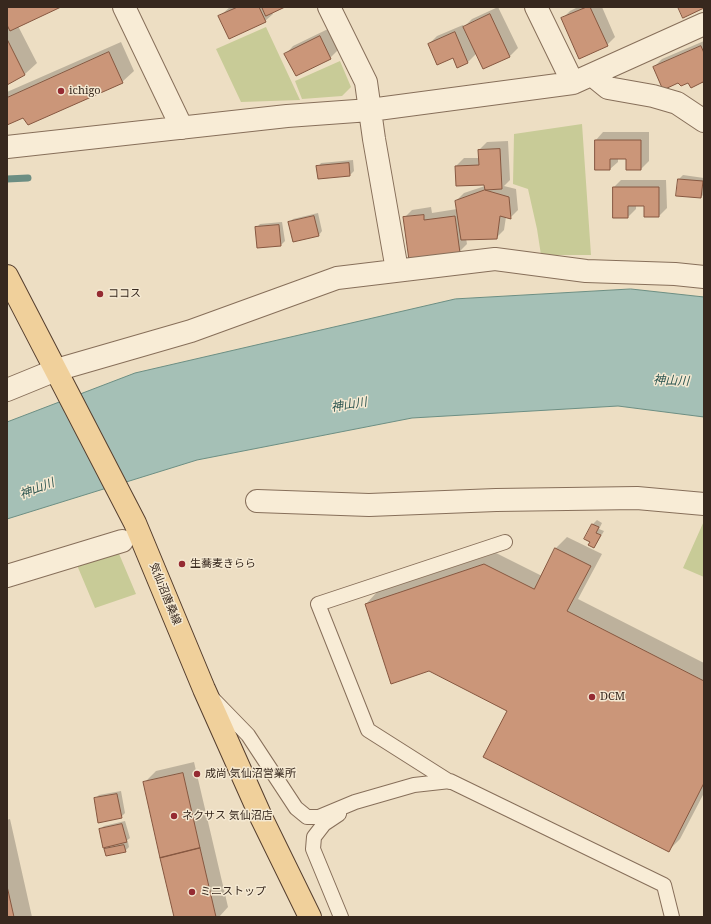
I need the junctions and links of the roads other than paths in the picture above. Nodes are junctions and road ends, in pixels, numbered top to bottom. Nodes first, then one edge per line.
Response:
1 (124, 7) edge
2 (329, 7) edge
3 (536, 7) edge
4 (704, 24) edge
5 (582, 79) junction
6 (370, 110) junction
7 (704, 121) edge
8 (182, 128) junction
9 (7, 147) edge
10 (397, 270) junction
11 (7, 276) edge
12 (704, 277) edge
13 (61, 379) junction
14 (7, 390) edge
15 (257, 501) dead end
16 (704, 504) edge
17 (122, 541) dead end
18 (505, 542) dead end
19 (7, 576) edge
20 (204, 689) junction
21 (450, 782) junction
22 (356, 802) junction
23 (310, 917) edge
24 (341, 917) edge
25 (672, 917) edge

1 - 8 street
2 - 6 street
3 - 5 street
4 - 5 street
5 - 6 street
5 - 7 street
6 - 8 street
6 - 10 street
8 - 9 street
10 - 12 street
10 - 13 street
11 - 13 main road, 気仙沼唐桑線
13 - 14 street
13 - 20 main road, 気仙沼唐桑線
15 - 16 street
17 - 19 street
18 - 21 lane
20 - 22 lane
20 - 23 main road, 気仙沼唐桑線
21 - 22 lane
21 - 25 lane
22 - 24 lane

